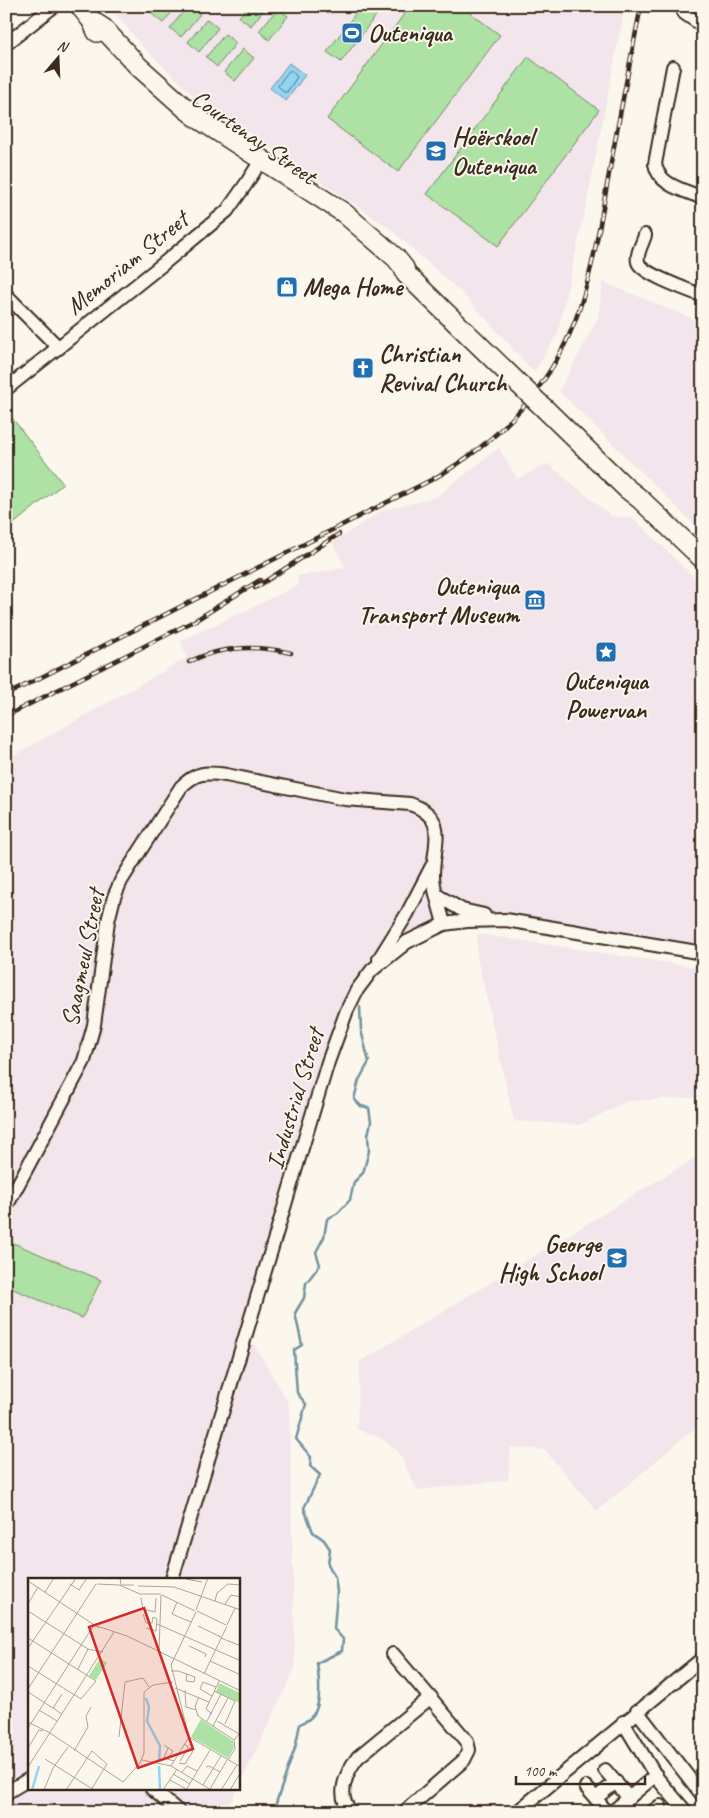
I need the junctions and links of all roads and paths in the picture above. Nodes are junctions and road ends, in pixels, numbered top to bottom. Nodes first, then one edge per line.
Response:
1 (54, 6) edge
2 (80, 6) edge
3 (682, 6) edge
4 (703, 26) edge
5 (6, 44) edge
6 (672, 67) dead end
7 (258, 164) junction
8 (703, 198) edge
9 (645, 235) dead end
10 (6, 295) edge
11 (703, 296) edge
12 (59, 348) junction
13 (6, 389) edge
14 (702, 567) edge
15 (434, 862) junction
16 (438, 896) junction
17 (506, 920) junction
18 (444, 924) junction
19 (703, 953) edge
20 (372, 970) junction
21 (6, 1206) edge
22 (172, 1578) edge
23 (393, 1654) dead end
24 (703, 1658) edge
25 (430, 1697) junction
26 (637, 1711) junction
27 (623, 1722) junction
28 (605, 1770) dead end
29 (656, 1775) junction
30 (28, 1780) edge
31 (616, 1782) junction
32 (586, 1787) dead end
33 (153, 1790) edge
34 (6, 1793) edge
35 (703, 1796) edge
36 (596, 1798) junction
37 (629, 1798) junction
38 (179, 1812) edge
39 (352, 1812) edge
40 (404, 1812) edge
41 (516, 1812) edge
42 (607, 1812) edge
43 (612, 1812) edge
44 (686, 1812) edge

1 - 5 street
2 - 7 highway, Courtenay Street
3 - 4 street
6 - 8 street
7 - 12 street, Memoriam Street
7 - 14 highway, Courtenay Street, bridge
9 - 11 street
10 - 12 street
12 - 13 street, Memoriam Street
15 - 16 street, Saagmeul Street
15 - 20 street
15 - 21 street, Saagmeul Street
16 - 17 street
16 - 18 street, Saagmeul Street
17 - 18 street, Industrial Street
17 - 19 street, Industrial Street
18 - 20 street, Industrial Street
20 - 22 street, Industrial Street
23 - 25 street
24 - 26 street
25 - 39 street
25 - 40 street
26 - 27 street
26 - 35 street
27 - 29 street
27 - 41 street
28 - 31 street
29 - 37 street
29 - 44 street
30 - 34 street
31 - 36 street
31 - 37 street
32 - 36 street
33 - 38 street
36 - 42 street
37 - 43 street

